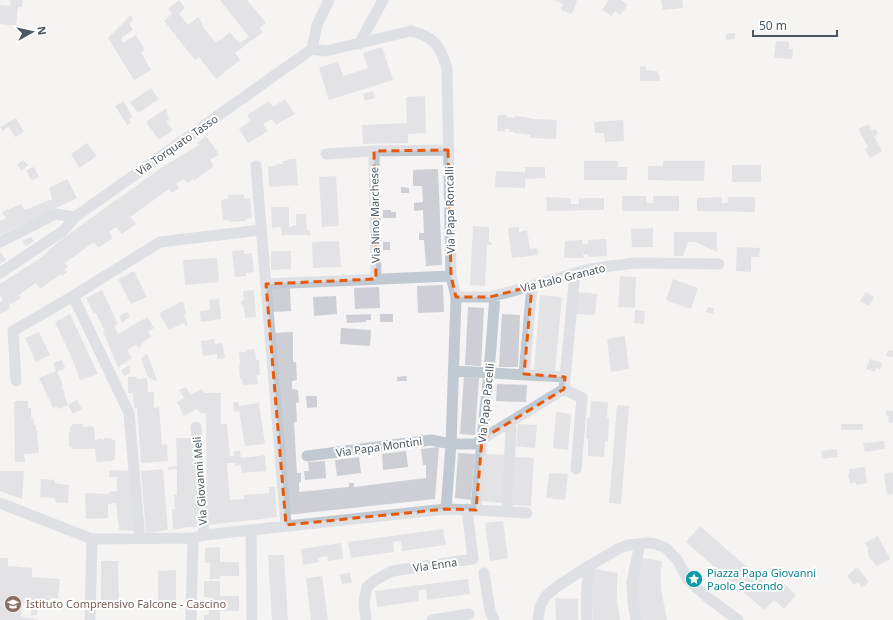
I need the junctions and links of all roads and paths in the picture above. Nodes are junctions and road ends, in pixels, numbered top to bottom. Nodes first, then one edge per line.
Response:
1 (330, 0) edge
2 (383, 0) edge
3 (359, 44) junction
4 (312, 49) junction
5 (448, 150) junction
6 (374, 151) junction
7 (326, 154) dead end
8 (256, 166) dead end
9 (75, 217) junction
10 (261, 230) junction
11 (0, 242) edge
12 (719, 264) dead end
13 (0, 273) edge
14 (575, 273) junction
15 (452, 276) junction
16 (376, 279) junction
17 (266, 284) junction
18 (532, 286) junction
19 (73, 296) junction
20 (495, 296) junction
21 (456, 297) junction
22 (454, 371) junction
23 (490, 372) junction
24 (524, 374) junction
25 (565, 377) junction
26 (16, 381) dead end
27 (564, 389) junction
28 (196, 427) dead end
29 (511, 429) dead end
30 (482, 439) junction
31 (451, 444) junction
32 (307, 456) dead end
33 (576, 469) dead end
34 (0, 503) edge
35 (446, 508) junction
36 (471, 509) junction
37 (507, 512) junction
38 (527, 514) dead end
39 (286, 526) junction
40 (251, 530) junction
41 (204, 535) junction
42 (193, 538) junction
43 (92, 539) junction
44 (140, 539) junction
45 (640, 544) junction
46 (589, 566) junction
47 (484, 573) dead end
48 (469, 614) dead end
49 (90, 620) edge
50 (191, 620) edge
51 (252, 620) edge
52 (366, 620) edge
53 (432, 620) edge
54 (494, 620) edge
55 (538, 620) edge
56 (587, 620) edge
57 (636, 620) edge
58 (738, 620) edge

1 - 4 street
2 - 3 street
3 - 4 street, Via Papa Roncalli
3 - 5 street, Via Papa Roncalli
4 - 9 street, Via Torquato Tasso
5 - 6 street
5 - 15 street, Via Papa Roncalli
6 - 7 street
6 - 16 street, Via Nino Marchese
8 - 10 street
9 - 11 street
9 - 13 street, Via Torquato Tasso
10 - 17 street
10 - 19 street
12 - 14 street, Via Italo Granato
14 - 18 street, Via Italo Granato
14 - 25 street
15 - 16 street
15 - 21 street, Via Papa Roncalli
16 - 17 street
17 - 39 street
18 - 20 street, Via Italo Granato
18 - 24 street
19 - 26 street
19 - 44 street
20 - 21 street, Via Italo Granato
20 - 23 street, Via Papa Pacelli
21 - 22 street, Via Papa Roncalli
22 - 23 street
22 - 31 street, Via Papa Roncalli
23 - 24 street
23 - 30 street, Via Papa Pacelli
24 - 25 street
25 - 27 street
27 - 30 street, Via Papa Montini
27 - 33 street
28 - 41 street, Via Giovanni Meli
29 - 37 street
30 - 31 street, Via Papa Montini
30 - 36 street, Via Papa Pacelli
31 - 32 street, Via Papa Montini
31 - 35 street, Via Papa Roncalli
34 - 43 street
35 - 36 street
35 - 39 street
36 - 37 street
36 - 52 street, Via Enna
37 - 38 street
39 - 40 street
40 - 41 street
40 - 51 street
41 - 42 street
42 - 44 street
42 - 50 street
43 - 44 street
43 - 49 street
45 - 46 street
45 - 57 street
45 - 58 street
46 - 55 street
46 - 56 street
47 - 54 street
48 - 53 street

